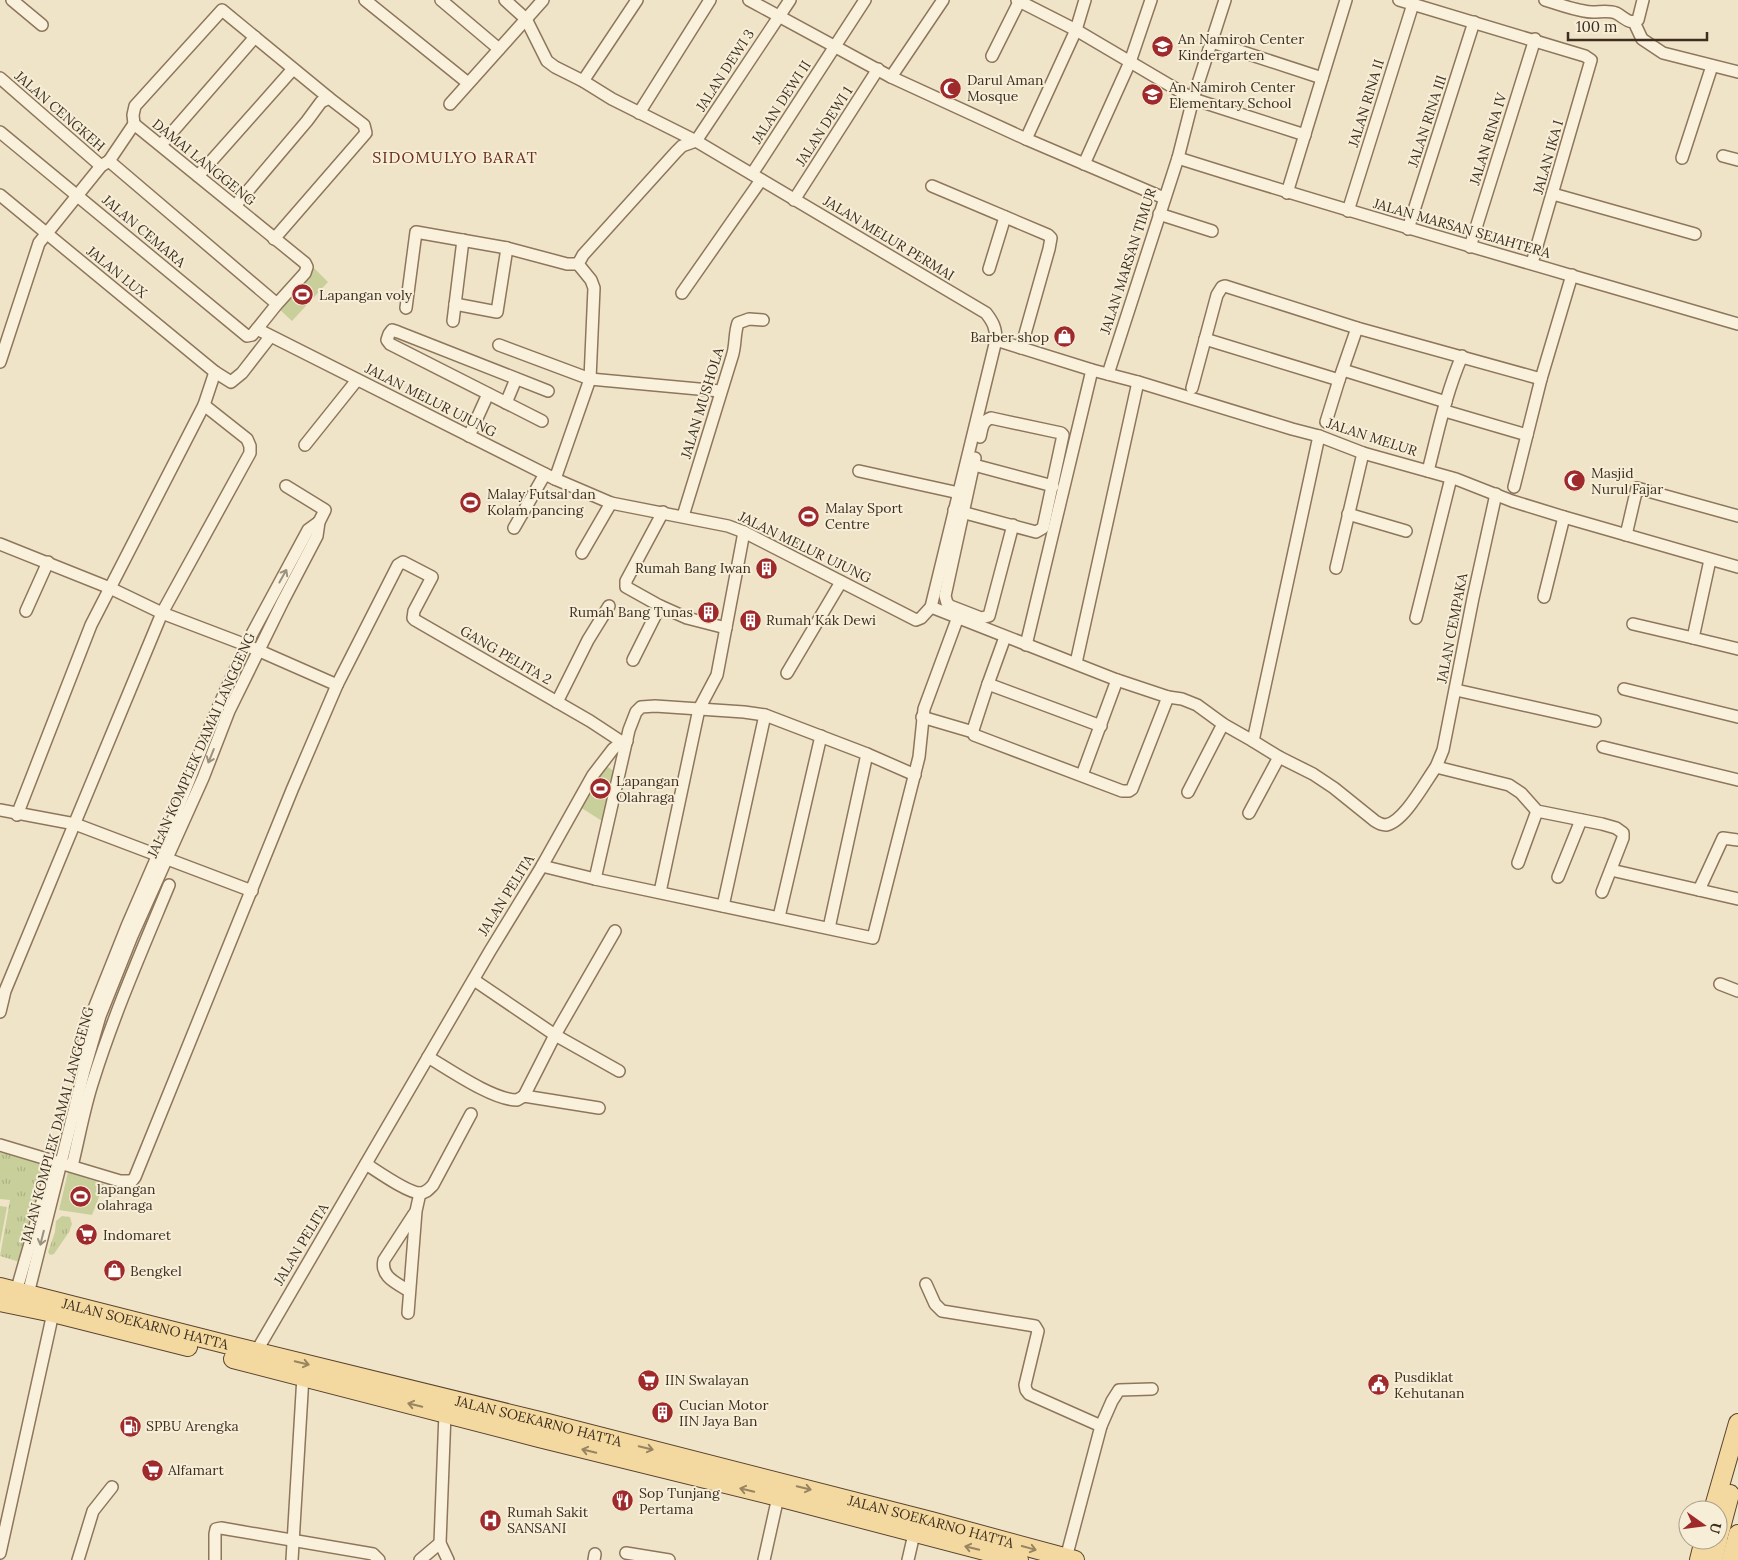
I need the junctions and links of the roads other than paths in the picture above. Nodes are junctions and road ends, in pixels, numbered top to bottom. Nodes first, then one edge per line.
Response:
1 (12, 0) edge
2 (365, 0) edge
3 (440, 0) edge
4 (505, 0) edge
5 (543, 0) edge
6 (636, 0) edge
7 (710, 0) edge
8 (749, 0) edge
9 (790, 0) edge
10 (865, 0) edge
11 (942, 0) edge
12 (1086, 0) edge
13 (1151, 0) edge
14 (1224, 0) edge
15 (1346, 0) edge
16 (1399, 0) edge
17 (1545, 0) edge
18 (1643, 0) edge
19 (1019, 1) edge
20 (1413, 4) junction
21 (779, 16) junction
22 (526, 18) junction
23 (1474, 22) junction
24 (1634, 22) junction
25 (42, 25) dead end
26 (1076, 30) junction
27 (256, 37) junction
28 (1535, 39) junction
29 (1212, 42) junction
30 (836, 46) junction
31 (499, 49) junction
32 (992, 56) dead end
33 (1130, 62) junction
34 (1712, 66) junction
35 (293, 69) junction
36 (878, 69) junction
37 (1738, 72) edge
38 (891, 77) junction
39 (0, 78) edge
40 (1322, 78) junction
41 (583, 81) junction
42 (468, 83) junction
43 (329, 98) junction
44 (1193, 99) junction
45 (450, 104) dead end
46 (639, 113) junction
47 (134, 124) junction
48 (0, 132) edge
49 (1304, 135) junction
50 (1026, 139) junction
51 (696, 141) junction
52 (160, 145) junction
53 (1723, 156) dead end
54 (1178, 158) junction
55 (1682, 158) dead end
56 (1738, 160) edge
57 (105, 164) junction
58 (1084, 164) junction
59 (198, 176) junction
60 (757, 177) junction
61 (932, 186) dead end
62 (1287, 193) junction
63 (1553, 194) junction
64 (0, 195) edge
65 (77, 195) junction
66 (1164, 198) junction
67 (794, 200) junction
68 (235, 206) junction
69 (1348, 211) junction
70 (1159, 214) junction
71 (1006, 217) junction
72 (1408, 229) junction
73 (1212, 231) dead end
74 (46, 234) junction
75 (1695, 234) dead end
76 (274, 239) junction
77 (463, 240) junction
78 (1470, 247) junction
79 (507, 248) junction
80 (578, 264) junction
81 (1532, 264) junction
82 (989, 270) dead end
83 (1572, 275) junction
84 (682, 293) dead end
85 (278, 304) junction
86 (456, 304) junction
87 (406, 308) dead end
88 (763, 320) dead end
89 (453, 321) dead end
90 (1738, 324) edge
91 (1357, 328) junction
92 (258, 329) junction
93 (270, 337) junction
94 (1206, 339) junction
95 (996, 340) junction
96 (499, 345) dead end
97 (1020, 348) junction
98 (1462, 356) junction
99 (0, 362) edge
100 (475, 362) junction
101 (1092, 370) junction
102 (215, 372) junction
103 (1108, 374) junction
104 (1341, 375) junction
105 (516, 378) junction
106 (1542, 378) junction
107 (590, 379) junction
108 (357, 380) junction
109 (1138, 382) junction
110 (466, 383) junction
111 (1192, 388) dead end
112 (548, 391) dead end
113 (720, 391) junction
114 (488, 394) junction
115 (506, 403) junction
116 (204, 406) junction
117 (1445, 407) junction
118 (542, 421) dead end
119 (1326, 422) dead end
120 (1527, 435) junction
121 (469, 436) junction
122 (1318, 436) junction
123 (305, 445) dead end
124 (1363, 453) junction
125 (974, 465) junction
126 (859, 471) dead end
127 (1428, 471) junction
128 (550, 476) junction
129 (1451, 478) junction
130 (286, 486) dead end
131 (1053, 486) junction
132 (1514, 487) dead end
133 (959, 492) junction
134 (1496, 494) junction
135 (611, 503) junction
136 (663, 512) junction
137 (958, 512) junction
138 (1348, 514) junction
139 (683, 516) junction
140 (1738, 516) edge
141 (1564, 517) junction
142 (319, 522) junction
143 (1013, 526) junction
144 (514, 528) dead end
145 (1406, 531) dead end
146 (744, 532) junction
147 (1626, 535) junction
148 (0, 544) edge
149 (582, 553) dead end
150 (1710, 560) junction
151 (48, 562) junction
152 (1738, 567) edge
153 (1336, 568) dead end
154 (841, 582) junction
155 (110, 588) junction
156 (273, 593) junction
157 (1544, 597) dead end
158 (283, 601) junction
159 (609, 606) dead end
160 (660, 606) junction
161 (931, 607) junction
162 (26, 610) dead end
163 (162, 612) junction
164 (958, 617) junction
165 (1416, 618) dead end
166 (1633, 624) dead end
167 (726, 628) junction
168 (1005, 637) junction
169 (1693, 638) junction
170 (246, 645) junction
171 (1026, 645) junction
172 (1738, 649) edge
173 (258, 650) junction
174 (633, 660) dead end
175 (1076, 663) junction
176 (786, 673) dead end
177 (1117, 680) junction
178 (988, 684) junction
179 (337, 685) junction
180 (1624, 689) dead end
181 (1456, 690) junction
182 (1168, 697) junction
183 (557, 702) junction
184 (699, 709) junction
185 (765, 715) junction
186 (922, 716) junction
187 (1738, 717) edge
188 (1595, 721) dead end
189 (1223, 724) junction
190 (1101, 726) junction
191 (973, 732) junction
192 (821, 736) junction
193 (1253, 740) junction
194 (624, 742) junction
195 (1604, 747) dead end
196 (867, 754) junction
197 (1279, 758) junction
198 (1436, 768) junction
199 (197, 775) junction
200 (915, 775) junction
201 (1082, 775) junction
202 (1738, 780) edge
203 (1188, 792) dead end
204 (0, 810) edge
205 (1536, 811) junction
206 (1249, 813) dead end
207 (17, 815) junction
208 (1581, 820) junction
209 (75, 824) junction
210 (1738, 840) edge
211 (162, 858) junction
212 (1518, 863) dead end
213 (542, 866) junction
214 (1611, 870) junction
215 (1558, 877) dead end
216 (595, 879) junction
217 (169, 885) dead end
218 (1699, 890) junction
219 (252, 891) junction
220 (660, 892) junction
221 (1602, 892) dead end
222 (1738, 899) edge
223 (723, 906) junction
224 (779, 917) junction
225 (829, 928) junction
226 (616, 931) dead end
227 (132, 936) junction
228 (145, 942) junction
229 (474, 980) junction
230 (1720, 984) dead end
231 (1738, 991) edge
232 (0, 1012) edge
233 (100, 1016) junction
234 (113, 1023) junction
235 (555, 1035) junction
236 (428, 1057) junction
237 (86, 1071) junction
238 (619, 1071) dead end
239 (524, 1096) junction
240 (599, 1108) dead end
241 (471, 1114) dead end
242 (0, 1145) edge
243 (62, 1163) junction
244 (366, 1164) junction
245 (420, 1193) junction
246 (416, 1211) junction
247 (926, 1284) dead end
248 (15, 1291) edge
249 (409, 1291) junction
250 (0, 1302) edge
251 (53, 1312) junction
252 (408, 1313) dead end
253 (256, 1352) junction
254 (303, 1376) junction
255 (1152, 1389) dead end
256 (445, 1413) junction
257 (512, 1422) junction
258 (1738, 1423) edge
259 (1101, 1426) junction
260 (1738, 1461) edge
261 (112, 1487) dead end
262 (778, 1497) junction
263 (1716, 1500) edge
264 (1728, 1500) edge
265 (914, 1534) junction
266 (1738, 1534) edge
267 (293, 1539) junction
268 (440, 1543) junction
269 (0, 1553) edge
270 (626, 1553) dead end
271 (1010, 1559) edge
272 (1070, 1559) edge
273 (78, 1560) edge
274 (215, 1560) edge
275 (292, 1560) edge
276 (378, 1560) edge
277 (420, 1560) edge
278 (448, 1560) edge
279 (669, 1560) edge
280 (764, 1560) edge
281 (908, 1560) edge
282 (1732, 1560) edge

1 - 25 street
2 - 42 street
3 - 31 street
4 - 22 street
5 - 22 street
6 - 41 street
7 - 46 street
8 - 21 street
9 - 21 street, JALAN DEWI 3
10 - 30 street, JALAN DEWI II
11 - 38 street
12 - 26 street
13 - 33 street
14 - 29 street, JALAN MARSAN TIMUR
15 - 40 street
16 - 20 street
17 - 24 street
18 - 24 street
19 - 26 street
19 - 32 street
20 - 23 street
20 - 69 street, JALAN RINA II
21 - 30 street
21 - 51 street, JALAN DEWI 3
22 - 31 street
22 - 41 street
23 - 28 street
23 - 72 street, JALAN RINA III
24 - 34 street
26 - 33 street
26 - 50 street
27 - 35 street
27 - 47 street
27 - 52 street
28 - 63 street, JALAN IKA I
28 - 78 street, JALAN RINA IV
29 - 40 street
29 - 44 street, JALAN MARSAN TIMUR
30 - 36 street
30 - 60 street, JALAN DEWI II
31 - 42 street
33 - 44 street
33 - 58 street
34 - 37 street
34 - 55 street
35 - 43 street
35 - 59 street
36 - 38 street
36 - 67 street, JALAN DEWI 1
38 - 50 street
39 - 57 street, JALAN CENGKEH
40 - 49 street
41 - 46 street, JALAN MELUR PERMAI
42 - 45 street
43 - 68 street
43 - 76 street
44 - 49 street
44 - 54 street, JALAN MARSAN TIMUR
46 - 51 street, JALAN MELUR PERMAI
47 - 52 street, DAMAI LANGGENG
47 - 57 street, DAMAI LANGGENG
48 - 65 street, JALAN CEMARA
49 - 62 street
50 - 58 street
51 - 60 street, JALAN MELUR PERMAI
51 - 80 street
52 - 59 street, DAMAI LANGGENG
53 - 56 street
54 - 62 street, JALAN MARSAN SEJAHTERA
54 - 66 street, JALAN MARSAN TIMUR
57 - 65 street, DAMAI LANGGENG
57 - 85 street
58 - 66 street
59 - 68 street, DAMAI LANGGENG
60 - 67 street, JALAN MELUR PERMAI
60 - 84 street, JALAN DEWI II
61 - 71 street
62 - 69 street, JALAN MARSAN SEJAHTERA
63 - 75 street
63 - 81 street, JALAN IKA I
64 - 74 street, JALAN LUX
65 - 74 street, DAMAI LANGGENG
65 - 92 street, JALAN CEMARA
66 - 70 street, JALAN MARSAN TIMUR
67 - 95 street, JALAN MELUR PERMAI
68 - 76 street, DAMAI LANGGENG
69 - 72 street, JALAN MARSAN SEJAHTERA
70 - 73 street
70 - 103 street, JALAN MARSAN TIMUR
71 - 82 street
71 - 97 street
72 - 78 street, JALAN MARSAN SEJAHTERA
74 - 99 street, DAMAI LANGGENG
74 - 102 street, JALAN LUX
76 - 85 street, DAMAI LANGGENG
77 - 79 street
77 - 86 street
77 - 87 street
78 - 81 street, JALAN MARSAN SEJAHTERA
79 - 80 street
79 - 86 street
80 - 107 street
81 - 83 street, JALAN MARSAN SEJAHTERA
83 - 90 street, JALAN MARSAN SEJAHTERA
83 - 106 street
85 - 92 street, DAMAI LANGGENG
86 - 89 street
88 - 113 street, JALAN MUSHOLA
91 - 94 street
91 - 98 street
91 - 104 street
92 - 93 street
93 - 102 street
93 - 108 street, JALAN MELUR UJUNG
94 - 104 street
94 - 111 street
95 - 97 street, JALAN MELUR
95 - 133 street
96 - 107 street
97 - 101 street, JALAN MELUR
98 - 106 street
98 - 117 street
100 - 105 street
100 - 110 street
100 - 110 street
101 - 103 street, JALAN MELUR
101 - 171 street
102 - 116 street
103 - 109 street, JALAN MELUR
104 - 117 street
104 - 119 street
105 - 112 street
105 - 115 street
106 - 120 street
107 - 113 street
107 - 128 street
108 - 121 street, JALAN MELUR UJUNG
108 - 123 street
109 - 122 street, JALAN MELUR
109 - 175 street
110 - 114 street
113 - 139 street, JALAN MUSHOLA
114 - 115 street
114 - 121 street
115 - 118 street
116 - 155 street
116 - 163 street
117 - 120 street
117 - 127 street
120 - 132 street
121 - 128 street, JALAN MELUR UJUNG
122 - 124 street, JALAN MELUR
122 - 193 street
124 - 127 street, JALAN MELUR
124 - 138 street
125 - 131 street
125 - 131 street
125 - 137 street
126 - 133 street
127 - 129 street, JALAN MELUR
128 - 135 street, JALAN MELUR UJUNG
128 - 144 street
129 - 134 street, JALAN MELUR
129 - 165 street
130 - 142 street
131 - 143 street
133 - 137 street
134 - 141 street, JALAN MELUR
134 - 181 street, JALAN CEMPAKA
135 - 136 street, JALAN MELUR UJUNG
135 - 149 street
136 - 139 street, JALAN MELUR UJUNG
136 - 160 street
137 - 143 street
137 - 143 street
137 - 161 street
138 - 145 street
138 - 153 street
139 - 146 street, JALAN MELUR UJUNG
140 - 147 street
141 - 147 street, JALAN MELUR
141 - 157 street
156 -> 142 street, JALAN KOMPLEK DAMAI LANGGENG
142 - 158 street, JALAN KOMPLEK DAMAI LANGGENG
146 - 154 street, JALAN MELUR UJUNG
146 - 167 street
147 - 150 street, JALAN MELUR
148 - 151 street
150 - 152 street, JALAN MELUR
150 - 169 street
151 - 155 street
151 - 162 street
154 - 161 street, JALAN MELUR UJUNG
154 - 176 street
155 - 163 street
155 - 207 street
156 - 158 street
156 - 170 street, JALAN KOMPLEK DAMAI LANGGENG
158 - 173 street, JALAN KOMPLEK DAMAI LANGGENG
159 - 183 street
160 - 167 street
160 - 174 street
161 - 164 street
163 - 170 street
163 - 209 street
164 - 168 street
164 - 186 street
166 - 169 street
167 - 184 street
168 - 171 street
168 - 178 street
169 - 172 street
170 - 173 street
170 - 199 street, JALAN KOMPLEK DAMAI LANGGENG
171 - 175 street
173 - 179 street
173 -> 199 street, JALAN KOMPLEK DAMAI LANGGENG
175 - 177 street
177 - 182 street
177 - 190 street
178 - 190 street
178 - 191 street
179 - 183 street, GANG PELITA 2
179 - 219 street
180 - 187 street
181 - 188 street
181 - 198 street, JALAN CEMPAKA
182 - 189 street
182 - 201 street
183 - 194 street, GANG PELITA 2
184 - 185 street, JALAN PELITA
184 - 194 street, JALAN PELITA
184 - 220 street
185 - 192 street, JALAN PELITA
185 - 223 street
186 - 191 street
186 - 200 street
189 - 193 street
189 - 203 street
190 - 201 street
191 - 201 street
192 - 196 street, JALAN PELITA
192 - 224 street
193 - 197 street
194 - 213 street, JALAN PELITA
194 - 216 street
195 - 202 street
196 - 200 street, JALAN PELITA
196 - 225 street
197 - 198 street, JALAN CEMPAKA
197 - 206 street
198 - 205 street
199 - 211 street, JALAN KOMPLEK DAMAI LANGGENG
200 - 225 street
204 - 207 street
205 - 208 street
205 - 212 street
207 - 209 street
208 - 214 street
208 - 215 street
209 - 211 street
209 - 232 street
210 - 218 street
211 - 219 street
211 - 227 street, JALAN KOMPLEK DAMAI LANGGENG
211 - 237 street, JALAN KOMPLEK DAMAI LANGGENG
213 - 216 street
213 - 229 street, JALAN PELITA
214 - 218 street
214 - 221 street
216 - 220 street
217 - 228 street
218 - 222 street
219 - 243 street
220 - 223 street
223 - 224 street
224 - 225 street
226 - 235 street
227 - 228 street
227 - 233 street, JALAN KOMPLEK DAMAI LANGGENG
228 - 234 street
229 - 235 street
229 - 236 street, JALAN PELITA
230 - 231 street
233 - 234 street
233 - 237 street, JALAN KOMPLEK DAMAI LANGGENG
234 - 237 street
235 - 238 street
235 - 239 street
236 - 239 street
236 - 244 street, JALAN PELITA
237 - 243 street, JALAN KOMPLEK DAMAI LANGGENG
239 - 240 street
241 - 245 street
242 - 243 street
243 - 248 street, JALAN KOMPLEK DAMAI LANGGENG
244 - 245 street
244 - 253 street, JALAN PELITA
245 - 246 street
246 - 249 street
246 - 249 street
247 - 259 street
248 - 253 main road, JALAN SOEKARNO HATTA
249 - 252 street
250 - 251 main road, JALAN SOEKARNO HATTA
251 - 254 main road, JALAN SOEKARNO HATTA
251 - 269 street
253 -> 257 main road, JALAN SOEKARNO HATTA
256 -> 254 main road, JALAN SOEKARNO HATTA
254 - 267 street
255 - 259 street
256 - 257 main road, JALAN SOEKARNO HATTA
256 - 268 street
262 -> 257 main road, JALAN SOEKARNO HATTA
257 -> 272 main road, JALAN SOEKARNO HATTA
258 - 263 main road
259 - 272 street
260 - 264 main road
261 - 273 street
262 - 265 main road, JALAN SOEKARNO HATTA
262 - 280 street
271 -> 265 main road, JALAN SOEKARNO HATTA
265 - 281 street
266 - 282 main road
267 - 274 street
267 - 275 street
267 - 276 street
268 - 277 street
268 - 278 street
270 - 279 street

